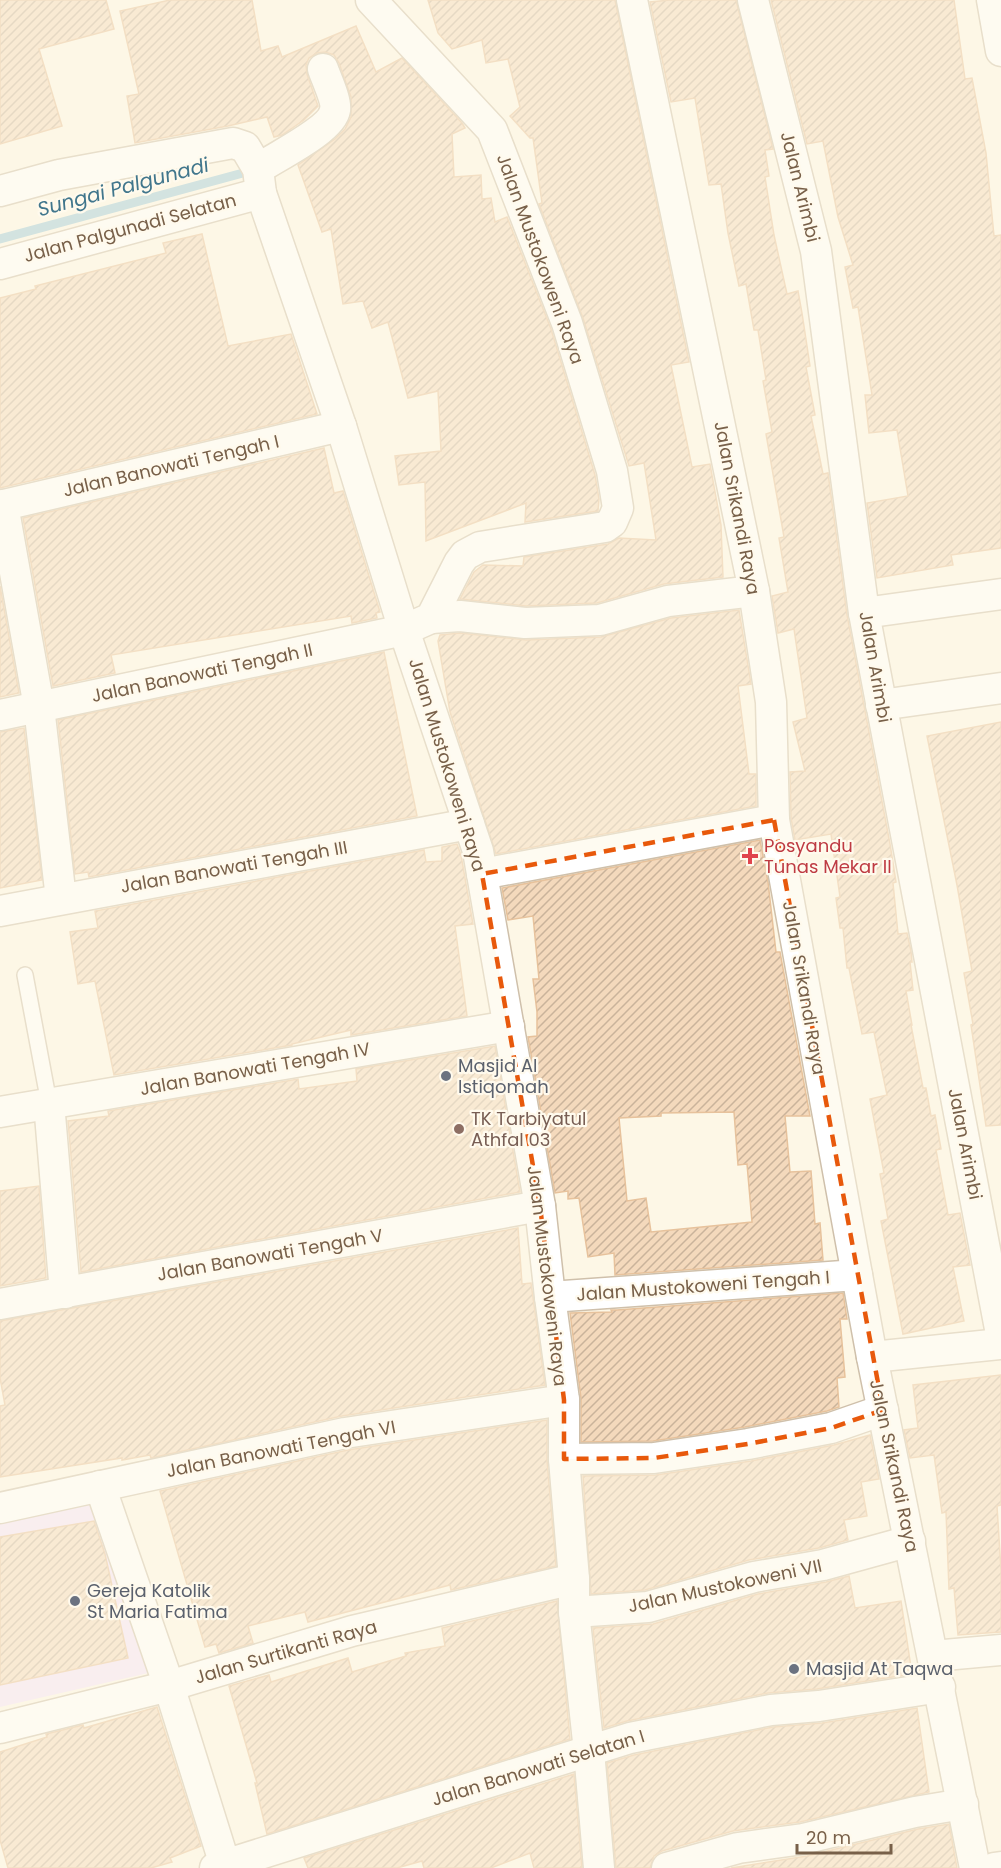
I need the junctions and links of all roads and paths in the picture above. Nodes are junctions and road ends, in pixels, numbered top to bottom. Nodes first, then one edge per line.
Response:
1 (371, 0) edge
2 (632, 0) edge
3 (753, 0) edge
4 (992, 0) edge
5 (1001, 51) edge
6 (323, 69) dead end
7 (256, 172) junction
8 (0, 191) edge
9 (0, 264) edge
10 (341, 426) junction
11 (2, 505) edge
12 (754, 591) junction
13 (1001, 594) edge
14 (864, 613) junction
15 (431, 618) junction
16 (404, 630) junction
17 (1001, 688) edge
18 (882, 705) junction
19 (39, 706) junction
20 (0, 715) edge
21 (774, 820) junction
22 (469, 824) junction
23 (482, 874) junction
24 (61, 899) junction
25 (0, 911) edge
26 (25, 975) dead end
27 (509, 1026) junction
28 (49, 1103) junction
29 (0, 1112) edge
30 (540, 1206) junction
31 (857, 1275) junction
32 (65, 1293) junction
33 (550, 1298) junction
34 (0, 1304) edge
35 (1001, 1334) edge
36 (1001, 1344) edge
37 (872, 1357) junction
38 (564, 1400) junction
39 (882, 1410) junction
40 (564, 1459) junction
41 (100, 1486) junction
42 (0, 1508) edge
43 (910, 1541) junction
44 (574, 1579) junction
45 (574, 1612) junction
46 (1001, 1650) edge
47 (933, 1656) junction
48 (169, 1686) junction
49 (940, 1687) junction
50 (0, 1728) edge
51 (589, 1751) junction
52 (963, 1804) junction
53 (220, 1866) edge
54 (1001, 1867) edge
55 (599, 1868) edge
56 (667, 1868) edge
57 (975, 1868) edge
58 (994, 1868) edge

1 - 15 street, Jalan Mustokoweni Raya
2 - 12 street, Jalan Srikandi Raya
3 - 14 street, Jalan Arimbi
4 - 5 street
6 - 7 street, Jalan Palgunadi Selatan
7 - 8 street
7 - 9 street, Jalan Palgunadi Selatan
7 - 10 street, Jalan Mustokoweni Raya
10 - 11 street, Jalan Banowati Tengah I
10 - 16 street, Jalan Mustokoweni Raya
11 - 19 street
12 - 15 street
12 - 21 street, Jalan Srikandi Raya
13 - 14 street
14 - 18 street, Jalan Arimbi
15 - 16 street
16 - 19 street, Jalan Banowati Tengah II
16 - 22 street, Jalan Mustokoweni Raya
17 - 18 street
18 - 35 street, Jalan Arimbi
19 - 20 street, Jalan Banowati Tengah II
19 - 24 street
21 - 23 street
21 - 31 street, Jalan Srikandi Raya
22 - 23 street, Jalan Mustokoweni Raya
22 - 24 street, Jalan Banowati Tengah III
23 - 27 street, Jalan Mustokoweni Raya
24 - 25 street, Jalan Banowati Tengah III
26 - 28 lane
27 - 28 street, Jalan Banowati Tengah IV
27 - 30 street, Jalan Mustokoweni Raya
28 - 29 street, Jalan Banowati Tengah IV
28 - 32 street
30 - 32 street, Jalan Banowati Tengah V
30 - 33 street, Jalan Mustokoweni Raya
31 - 33 street, Jalan Mustokoweni Tengah I
31 - 37 street, Jalan Srikandi Raya
32 - 34 street, Jalan Banowati Tengah V
33 - 38 street, Jalan Mustokoweni Raya
36 - 37 street
37 - 39 street, Jalan Srikandi Raya
38 - 40 street, Jalan Mustokoweni Raya
38 - 41 street, Jalan Banowati Tengah VI
39 - 40 street
39 - 43 street, Jalan Srikandi Raya
40 - 44 street, Jalan Mustokoweni Raya
41 - 42 street, Jalan Banowati Tengah VI
41 - 48 street
43 - 45 street, Jalan Mustokoweni VII
43 - 47 street, Jalan Srikandi Raya
44 - 45 street, Jalan Mustokoweni Raya
44 - 48 street, Jalan Surtikanti Raya
45 - 51 street, Jalan Mustokoweni Raya
46 - 47 street
47 - 49 street, Jalan Srikandi Raya
48 - 50 street, Jalan Surtikanti Raya
48 - 53 street
49 - 51 street, Jalan Banowati Selatan I
49 - 52 street, Jalan Srikandi Raya
51 - 53 street, Jalan Banowati Selatan I
51 - 55 street, Jalan Mustokoweni Raya
52 - 56 street
52 - 57 street, Jalan Srikandi Raya
54 - 58 street

